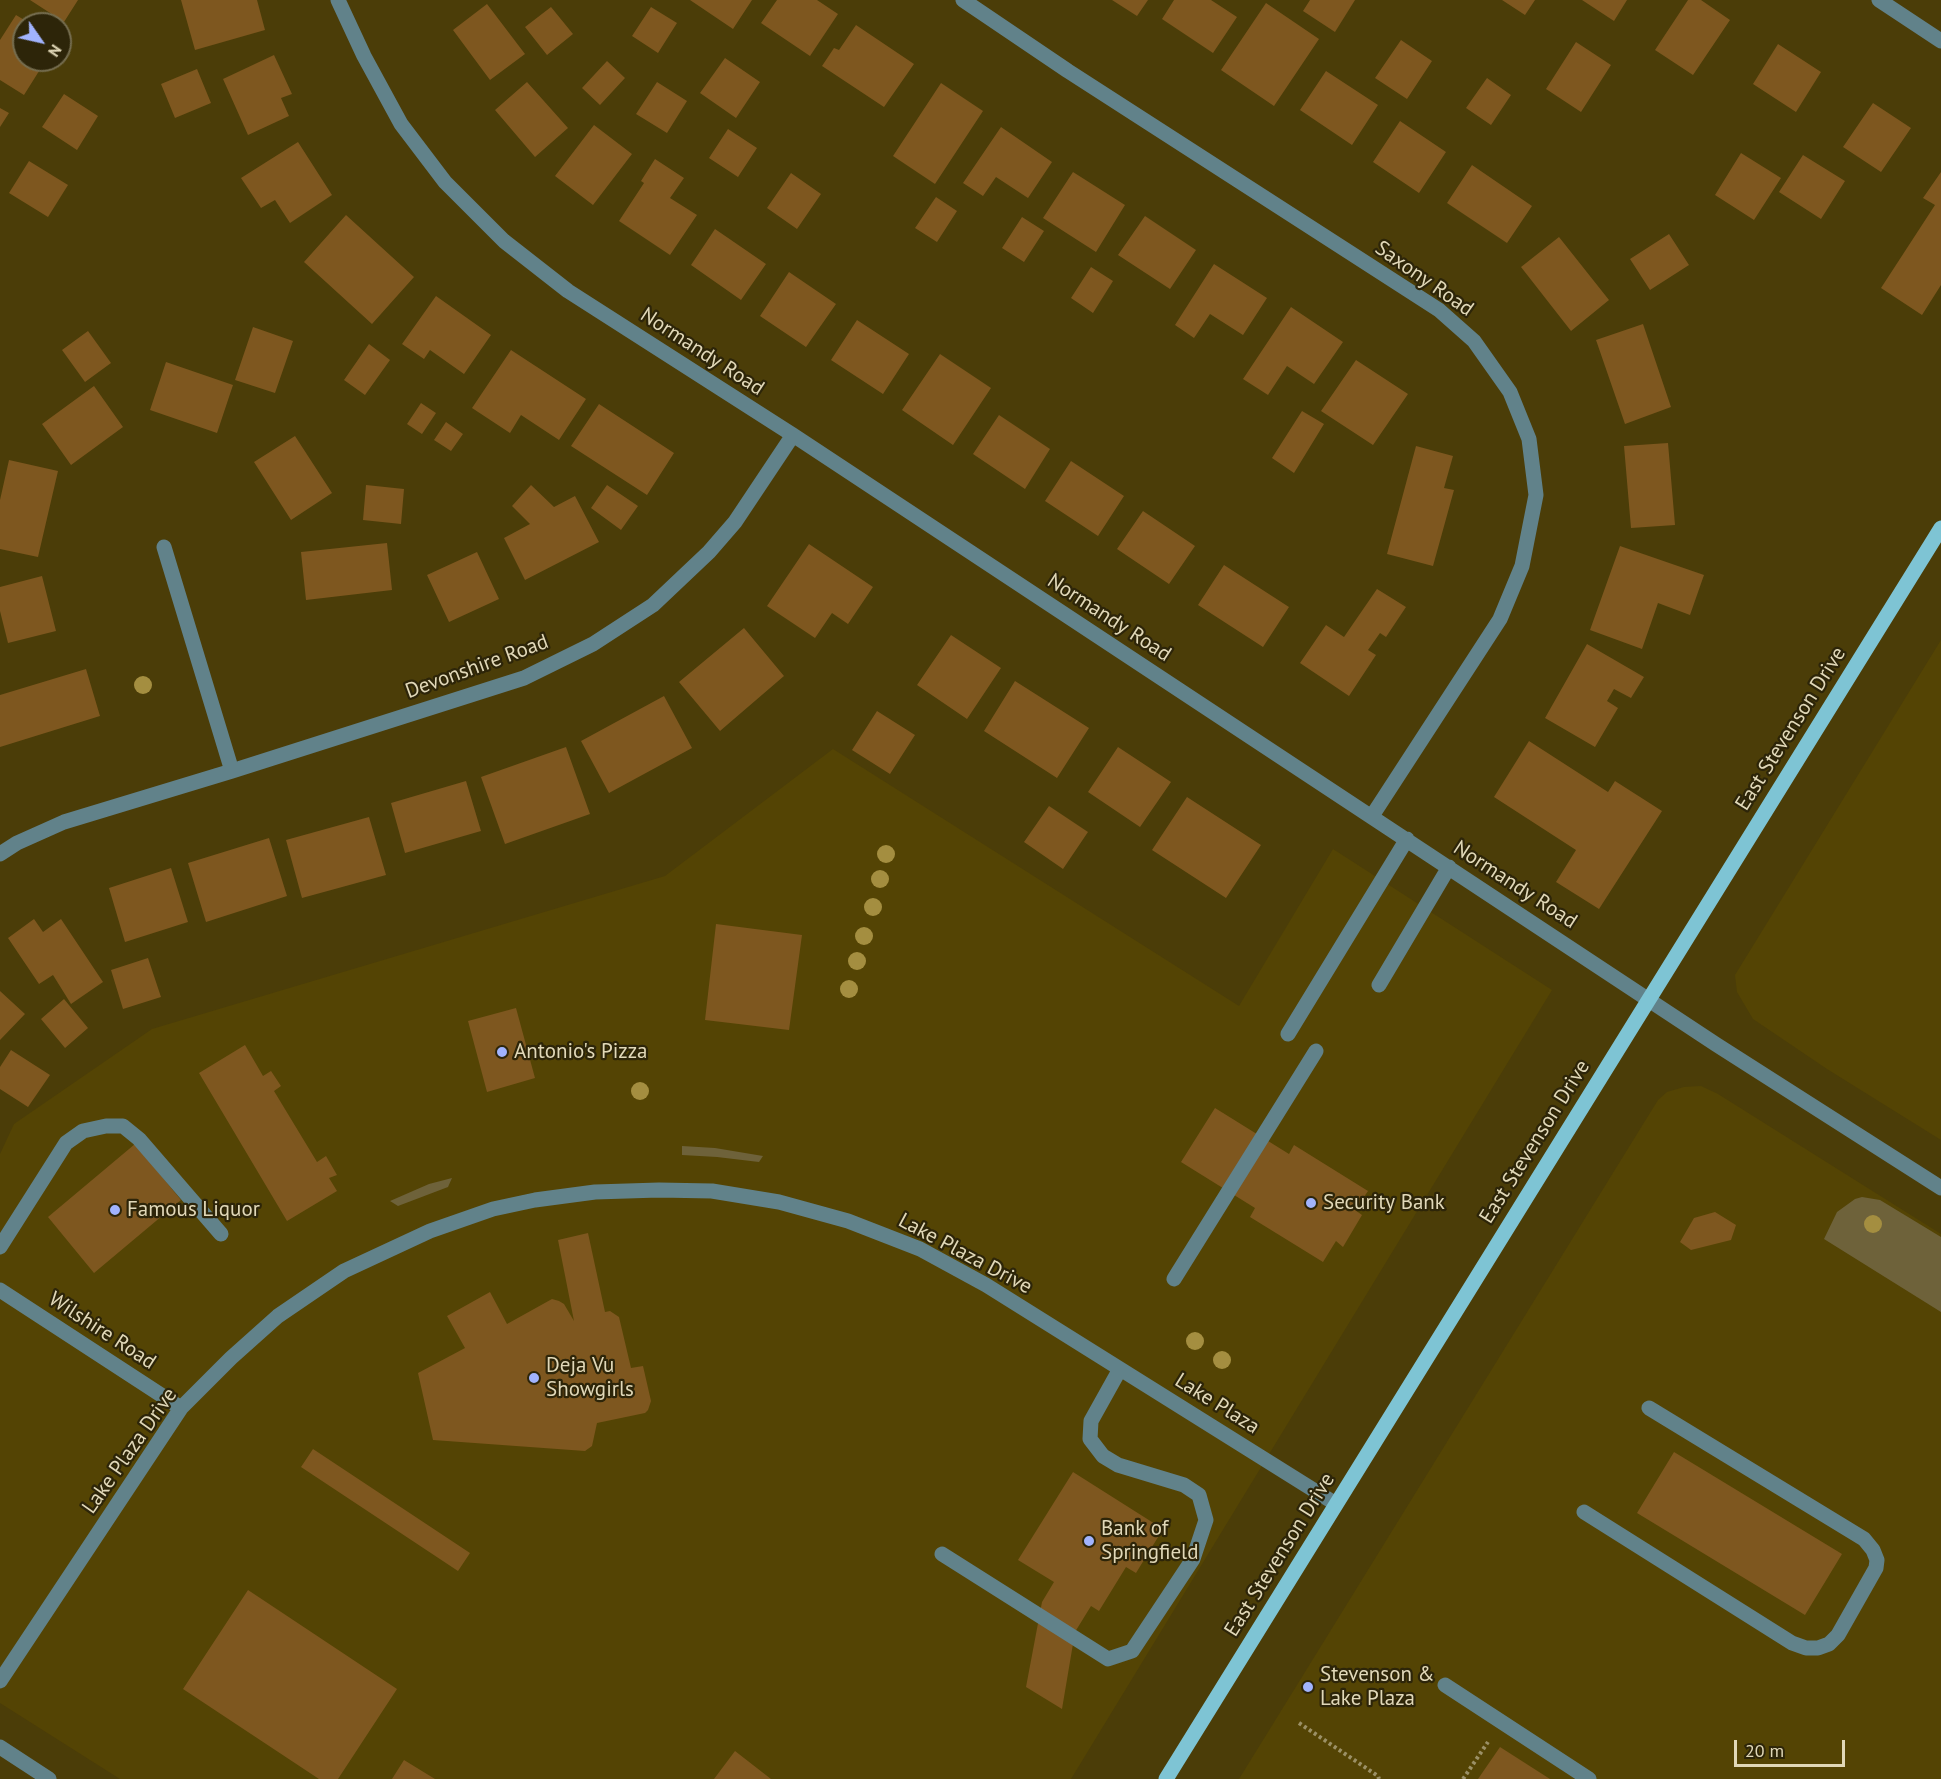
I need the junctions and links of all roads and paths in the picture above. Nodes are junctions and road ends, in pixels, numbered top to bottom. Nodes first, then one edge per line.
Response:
1 (338, 0) edge
2 (963, 0) edge
3 (1879, 0) edge
4 (1941, 41) edge
5 (793, 435) junction
6 (1941, 528) edge
7 (164, 548) dead end
8 (232, 771) junction
9 (1372, 816) junction
10 (1407, 839) junction
11 (0, 854) edge
12 (1449, 867) junction
13 (1379, 985) dead end
14 (1648, 999) junction
15 (1288, 1034) dead end
16 (1316, 1051) dead end
17 (1941, 1188) edge
18 (221, 1234) dead end
19 (0, 1247) edge
20 (1174, 1279) dead end
21 (0, 1290) edge
22 (1074, 1341) joint
23 (1120, 1369) junction
24 (181, 1408) junction
25 (1649, 1408) dead end
26 (1336, 1504) junction
27 (1584, 1512) dead end
28 (942, 1554) dead end
29 (0, 1681) edge
30 (1445, 1685) dead end
31 (1299, 1723) dead end
32 (1490, 1738) dead end
33 (0, 1747) edge
34 (49, 1779) edge
35 (1166, 1779) edge
36 (1379, 1779) edge
37 (1463, 1779) edge
38 (1589, 1779) edge

1 - 5 street, Normandy Road
2 - 9 street, Saxony Road
3 - 4 street
5 - 8 street, Devonshire Road
5 - 9 street, Normandy Road
6 - 14 main road, East Stevenson Drive
7 - 8 street
8 - 11 street, Devonshire Road
9 - 10 street, Normandy Road
10 - 12 street, Normandy Road
10 - 15 street
12 - 13 street
12 - 14 street, Normandy Road
14 - 17 street, Normandy Road
14 - 26 main road, East Stevenson Drive
16 - 20 street
18 - 19 street
21 - 24 street, Wilshire Road
22 - 23 street, Lake Plaza
22 - 24 street, Lake Plaza Drive
23 - 26 street, Lake Plaza
23 - 28 street
24 - 29 street, Lake Plaza Drive
25 - 27 street
26 - 35 main road, East Stevenson Drive
30 - 38 street
31 - 36 path
32 - 37 path
33 - 34 street

